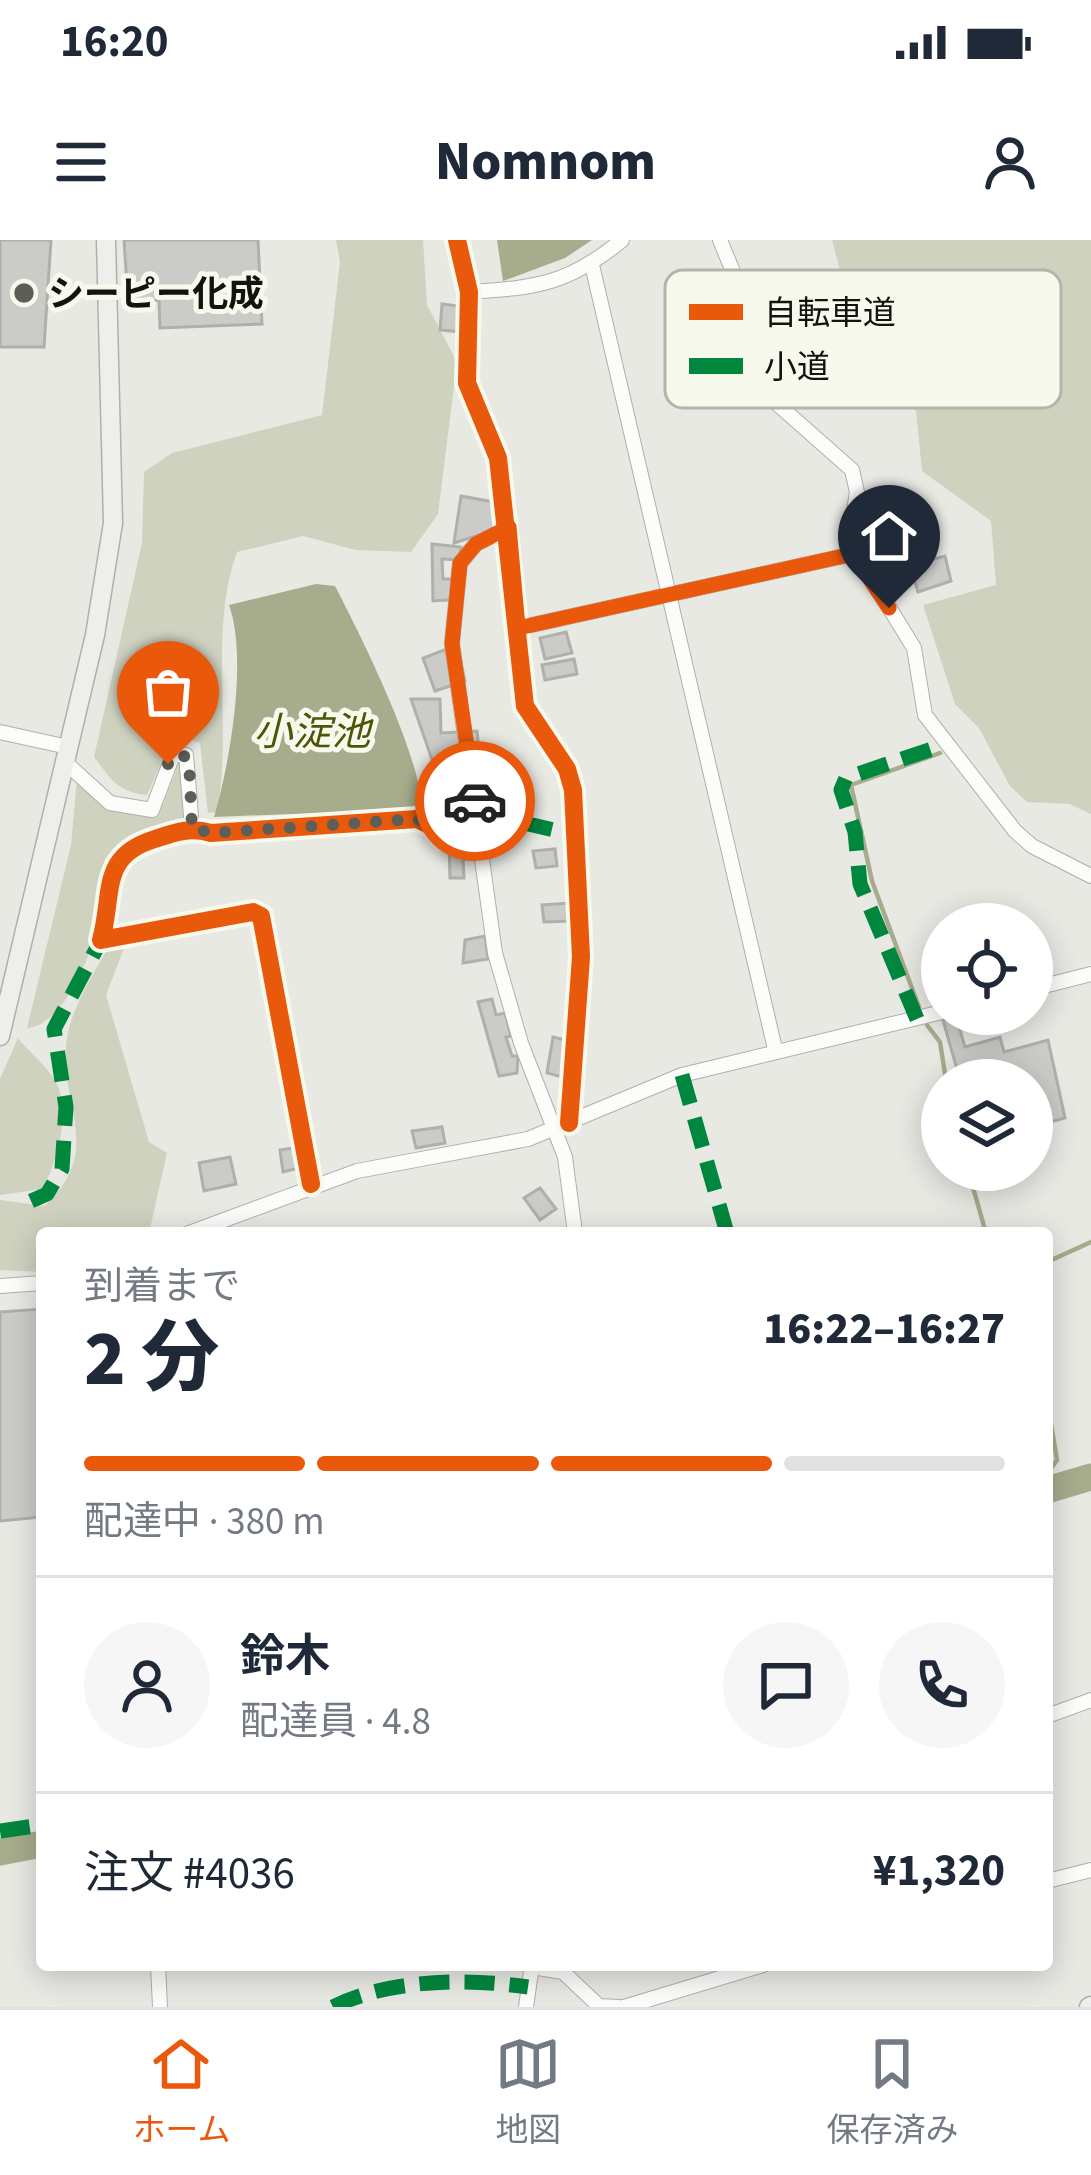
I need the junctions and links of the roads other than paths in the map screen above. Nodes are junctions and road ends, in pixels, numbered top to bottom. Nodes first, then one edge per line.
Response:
1 (106, 240) edge
2 (458, 240) edge
3 (622, 240) edge
4 (720, 240) edge
5 (592, 265) junction
6 (732, 270) edge
7 (469, 292) junction
8 (781, 408) edge
9 (509, 527) junction
10 (853, 554) junction
11 (669, 594) junction
12 (518, 628) junction
13 (0, 732) edge
14 (67, 755) junction
15 (192, 828) junction
16 (478, 837) junction
17 (1091, 876) edge
18 (1091, 974) edge
19 (1053, 984) edge
20 (921, 1017) edge
21 (0, 1036) edge
22 (775, 1049) junction
23 (562, 1126) junction
24 (311, 1184) junction
25 (204, 1227) edge
26 (574, 1227) edge
27 (36, 1283) edge
28 (0, 1286) edge
29 (1091, 1700) edge
30 (1053, 1714) edge
31 (1091, 1870) edge
32 (1053, 1880) edge
33 (158, 1971) edge
34 (531, 1971) edge
35 (558, 1971) edge
36 (743, 1971) edge
37 (160, 2007) edge
38 (526, 2007) edge
39 (621, 2007) edge

1 - 14 street
2 - 7 street
3 - 5 street
4 - 6 street
5 - 7 street
5 - 11 street
7 - 9 street
8 - 10 street
9 - 12 street
9 - 16 street
10 - 11 street
10 - 17 street
11 - 12 street
11 - 22 street
12 - 23 street
13 - 14 street
14 - 15 street
14 - 21 street
15 - 16 street
15 - 24 street
16 - 23 street
18 - 19 street
20 - 22 street
22 - 23 street
23 - 24 street
23 - 26 street
24 - 25 street
27 - 28 street
29 - 30 street
31 - 32 street
33 - 37 street
34 - 38 street
35 - 39 street
36 - 39 street

